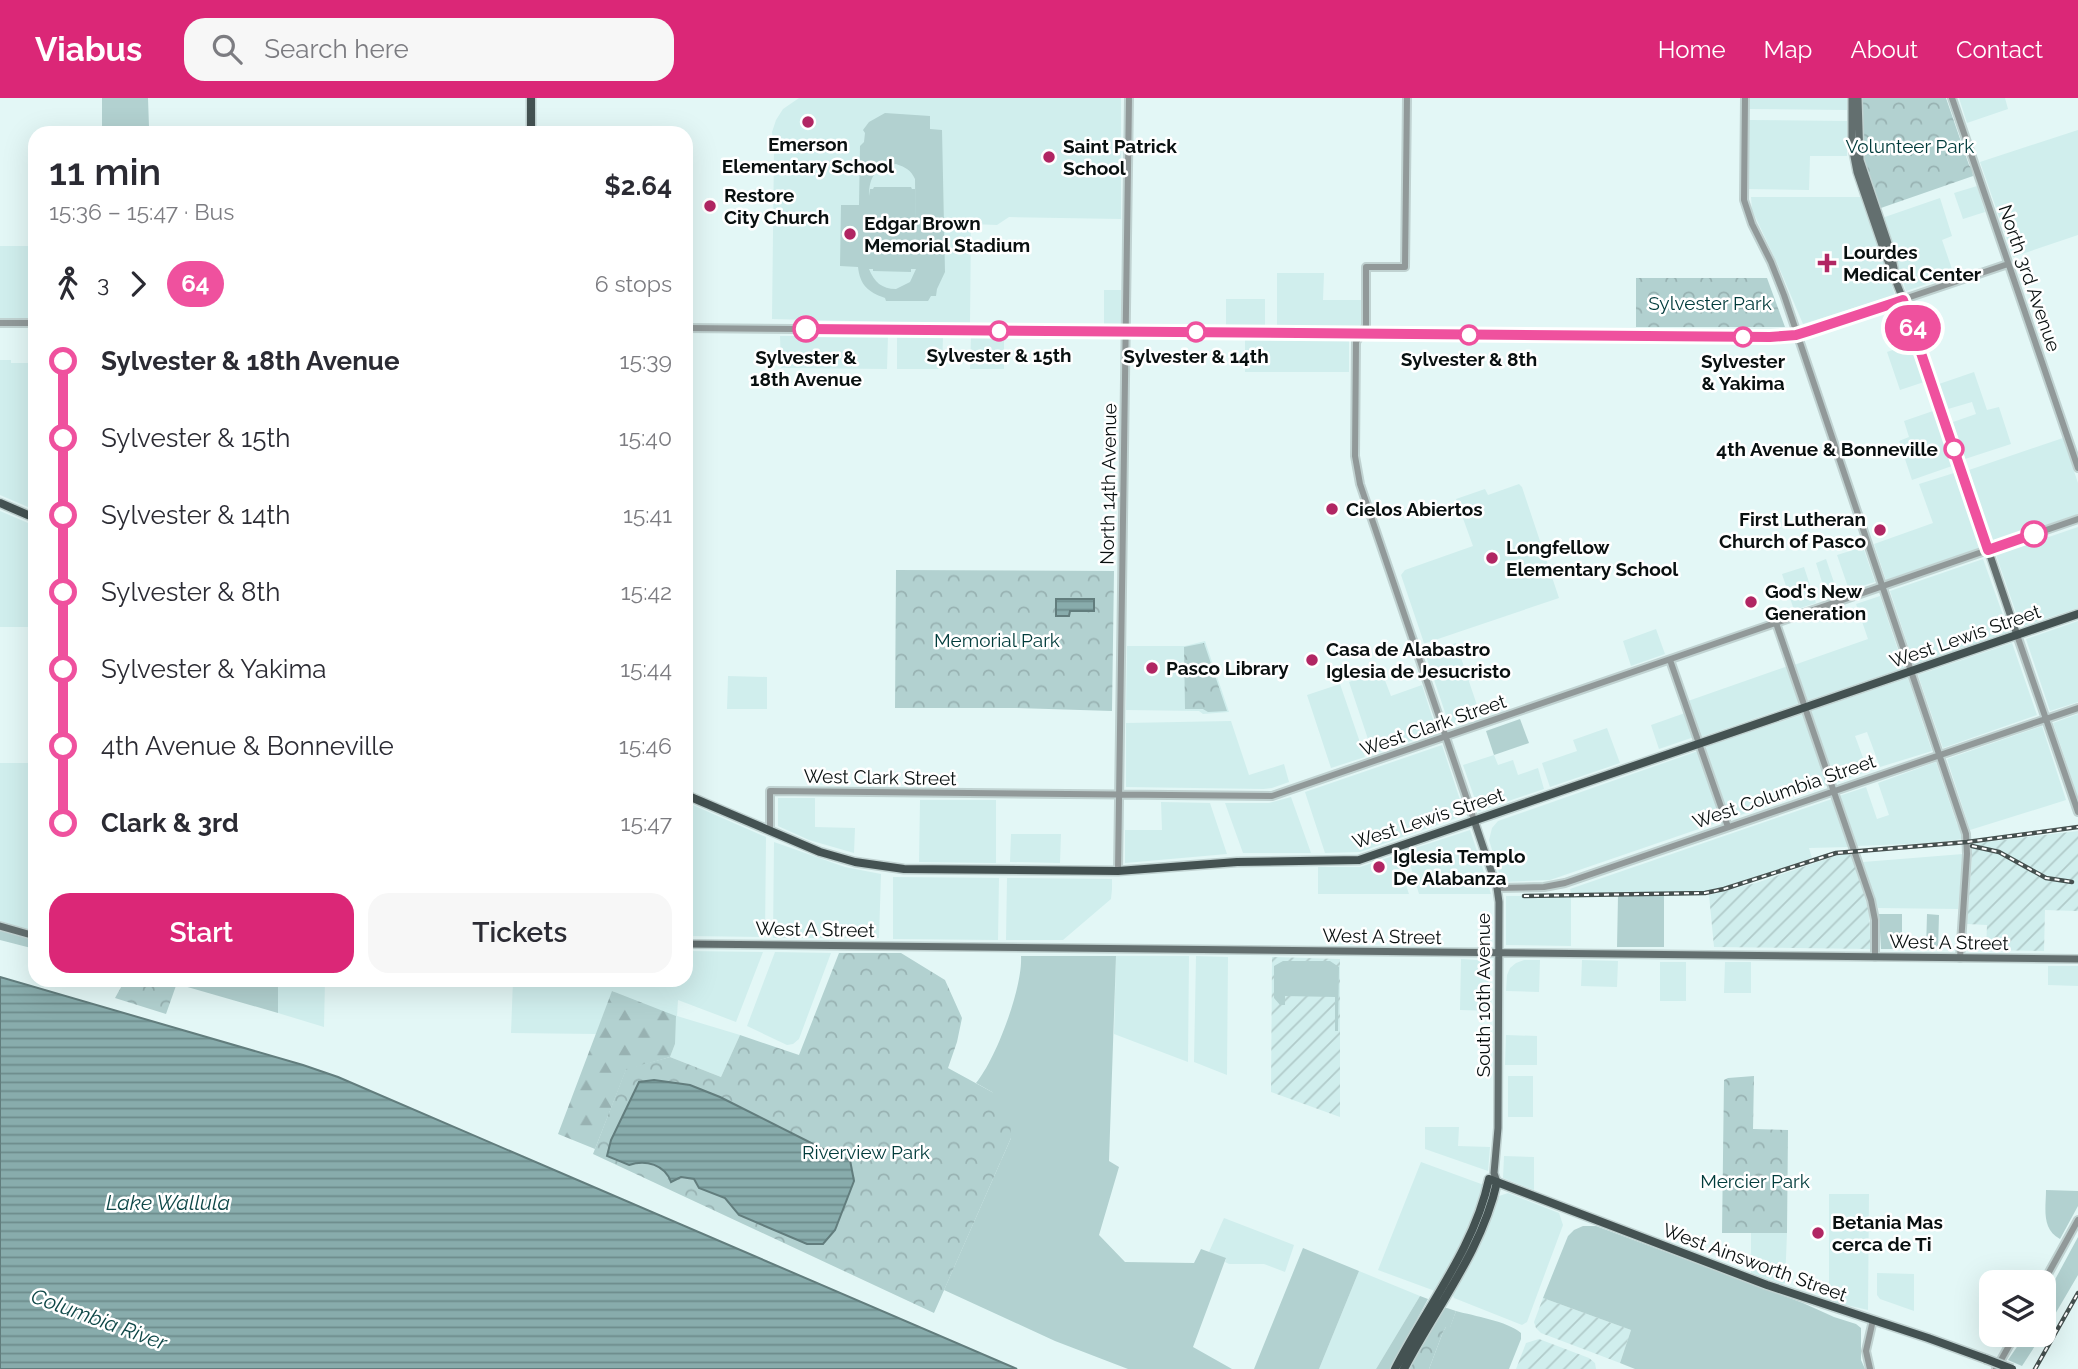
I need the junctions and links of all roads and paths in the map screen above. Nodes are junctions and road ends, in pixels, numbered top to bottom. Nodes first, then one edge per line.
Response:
1 (531, 98) edge
2 (1129, 98) edge
3 (1407, 98) edge
4 (1745, 98) edge
5 (1852, 98) edge
6 (1858, 98) edge
7 (1952, 98) edge
8 (531, 126) edge
9 (2008, 264) junction
10 (1894, 276) junction
11 (1903, 300) junction
12 (0, 323) edge
13 (28, 323) edge
14 (693, 328) edge
15 (1126, 332) junction
16 (1361, 334) junction
17 (1796, 335) junction
18 (2078, 468) edge
19 (0, 503) edge
20 (28, 515) edge
21 (2078, 519) edge
22 (1988, 550) junction
23 (1882, 587) junction
24 (2078, 614) edge
25 (1776, 623) junction
26 (2017, 635) junction
27 (1670, 660) junction
28 (1911, 671) junction
29 (1805, 707) junction
30 (2078, 708) edge
31 (2046, 719) junction
32 (1446, 737) junction
33 (1699, 744) junction
34 (1939, 755) junction
35 (1833, 790) junction
36 (1119, 795) junction
37 (693, 799) edge
38 (2078, 812) edge
39 (1475, 820) junction
40 (1728, 827) junction
41 (770, 831) junction
42 (1118, 872) junction
43 (1497, 888) junction
44 (0, 926) edge
45 (28, 934) edge
46 (693, 944) edge
47 (1499, 953) junction
48 (1875, 957) junction
49 (1960, 958) junction
50 (2078, 959) edge
51 (1494, 1178) junction
52 (2078, 1220) edge
53 (2050, 1270) edge
54 (1873, 1320) junction
55 (2008, 1347) edge
56 (1395, 1369) edge
57 (1404, 1369) edge
58 (1870, 1369) edge
59 (1996, 1369) edge
60 (2012, 1369) edge

1 - 8 main road
2 - 15 street, North 14th Avenue
3 - 16 street
4 - 17 street
5 - 10 main road
6 - 10 main road
7 - 9 street, North 3rd Avenue
9 - 11 street
9 - 18 street, North 3rd Avenue
10 - 11 main road
11 - 17 street
11 - 22 main road
12 - 13 street
14 - 15 street
15 - 16 street
15 - 36 street, North 14th Avenue
16 - 17 street
16 - 32 street
17 - 23 street
19 - 20 main road
21 - 22 street, West Clark Street
22 - 23 street, West Clark Street
22 - 26 main road
23 - 25 street, West Clark Street
23 - 28 street
24 - 26 main road, West Lewis Street
25 - 27 street, West Clark Street
25 - 29 street
26 - 28 main road, West Lewis Street
26 - 31 street
27 - 32 street, West Clark Street
27 - 33 street
28 - 29 main road, West Lewis Street
28 - 34 street
29 - 33 main road, West Lewis Street
29 - 35 street
30 - 31 street, West Columbia Street
31 - 34 street, West Columbia Street
31 - 38 street
32 - 36 street, West Clark Street
32 - 39 street
33 - 39 main road, West Lewis Street
33 - 40 street
34 - 35 street, West Columbia Street
34 - 49 street
35 - 40 street, West Columbia Street
35 - 48 street
36 - 41 street, West Clark Street
36 - 42 street, North 14th Avenue
37 - 41 main road, West Lewis Street
39 - 42 main road, West Lewis Street
39 - 43 main road, South 10th Avenue
40 - 43 street, West Columbia Street
41 - 42 main road, West Lewis Street
43 - 47 main road, South 10th Avenue
44 - 45 main road
46 - 47 main road, West A Street
47 - 48 main road, West A Street
47 - 51 main road, South 10th Avenue
48 - 49 main road, West A Street
49 - 50 main road, West A Street
51 - 54 main road, West Ainsworth Street
51 - 56 main road, South 10th Avenue
51 - 57 main road, South 10th Avenue
52 - 53 street
54 - 58 street
54 - 60 main road, West Ainsworth Street, bridge
55 - 59 street

